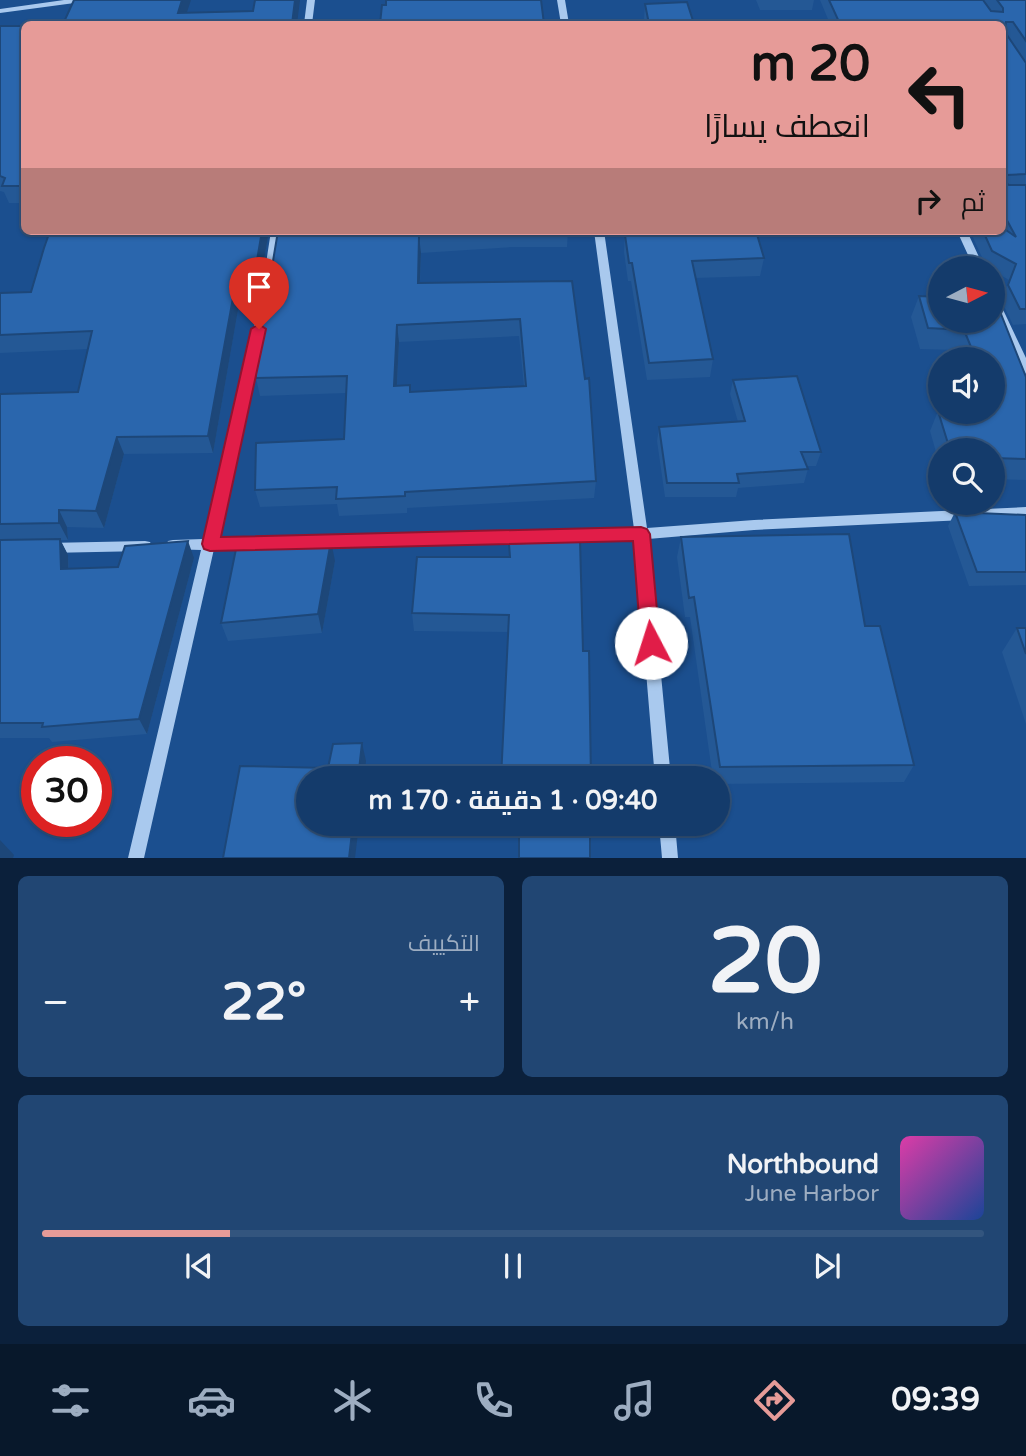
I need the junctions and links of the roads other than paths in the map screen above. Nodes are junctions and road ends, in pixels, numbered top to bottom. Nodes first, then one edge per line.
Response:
1 (71, 0) edge
2 (82, 0) edge
3 (311, 0) edge
4 (561, 0) edge
5 (0, 12) edge
6 (308, 21) edge
7 (564, 21) edge
8 (275, 235) edge
9 (600, 235) edge
10 (964, 235) edge
11 (973, 256) edge
12 (1005, 324) edge
13 (1026, 370) edge
14 (1026, 512) edge
15 (641, 534) junction
16 (308, 542) edge
17 (266, 543) edge
18 (210, 544) junction
19 (26, 548) edge
20 (662, 766) edge
21 (668, 836) edge
22 (136, 858) edge
23 (670, 858) edge

1 - 2 street
1 - 5 street
3 - 6 street
4 - 7 street
8 - 18 street
9 - 15 street
10 - 11 street
12 - 13 street
14 - 15 street
15 - 16 street
15 - 20 street
17 - 18 street
18 - 19 street
18 - 22 street
21 - 23 street

